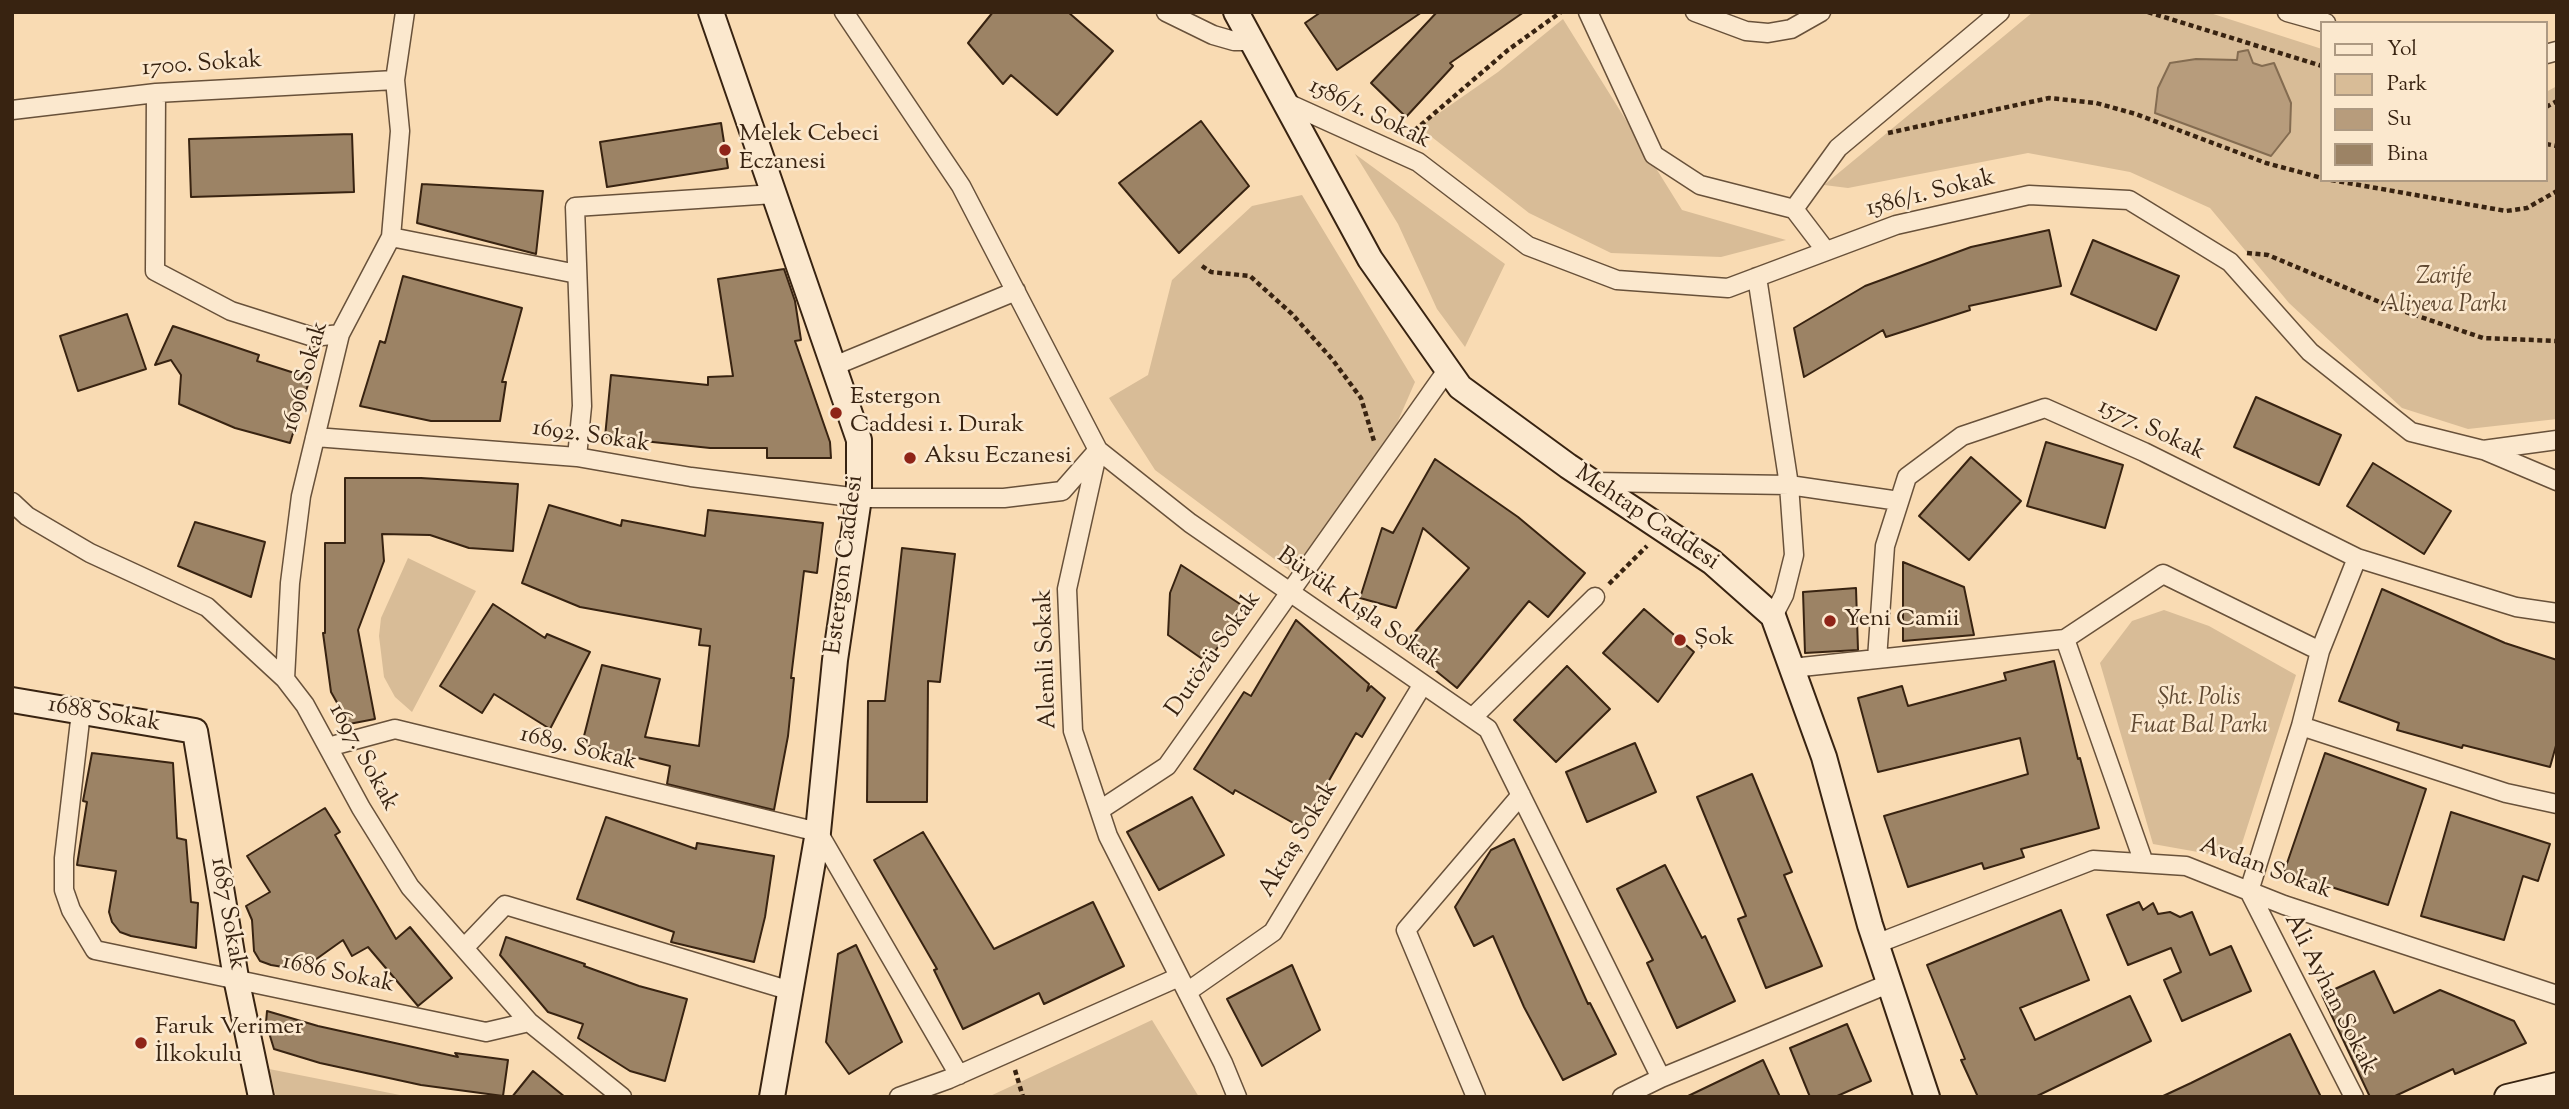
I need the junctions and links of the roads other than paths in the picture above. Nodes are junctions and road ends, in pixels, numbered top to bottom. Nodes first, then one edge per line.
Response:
1 (405, 12) edge
2 (711, 12) edge
3 (844, 12) edge
4 (1166, 12) edge
5 (1236, 12) edge
6 (1588, 12) edge
7 (1695, 12) edge
8 (1821, 12) edge
9 (2000, 12) edge
10 (2287, 12) edge
11 (2320, 21) edge
12 (1252, 41) junction
13 (396, 80) junction
14 (156, 93) junction
15 (1285, 102) junction
16 (12, 110) edge
17 (774, 194) junction
18 (1794, 209) junction
19 (391, 237) junction
20 (1826, 251) junction
21 (577, 274) junction
22 (1757, 277) junction
23 (1016, 291) junction
24 (340, 334) junction
25 (834, 366) junction
26 (1448, 369) junction
27 (315, 437) junction
28 (2557, 440) edge
29 (1097, 450) junction
30 (2483, 450) junction
31 (577, 457) junction
32 (2557, 481) edge
33 (1593, 482) junction
34 (1789, 485) junction
35 (859, 498) junction
36 (1899, 501) junction
37 (12, 502) edge
38 (2357, 558) junction
39 (1290, 592) junction
40 (1595, 597) road end
41 (2557, 613) edge
42 (1773, 616) junction
43 (2065, 639) junction
44 (2320, 651) junction
45 (1877, 659) junction
46 (1792, 668) junction
47 (285, 679) junction
48 (1423, 684) junction
49 (12, 700) edge
50 (81, 712) junction
51 (1472, 718) junction
52 (2301, 726) junction
53 (195, 731) joint
54 (328, 747) junction
55 (1521, 795) junction
56 (2557, 804) edge
57 (1100, 810) junction
58 (818, 832) junction
59 (2144, 863) junction
60 (2249, 891) junction
61 (1876, 944) junction
62 (464, 948) junction
63 (236, 978) junction
64 (1888, 984) junction
65 (1183, 985) junction
66 (790, 991) junction
67 (2557, 995) edge
68 (529, 1022) junction
69 (959, 1075) junction
70 (1661, 1078) junction
71 (2557, 1085) edge
72 (261, 1097) edge
73 (622, 1097) edge
74 (772, 1097) edge
75 (899, 1097) edge
76 (1237, 1097) edge
77 (1476, 1097) edge
78 (1622, 1097) edge
79 (1927, 1097) edge
80 (2354, 1097) edge
81 (2507, 1097) edge

1 - 13 street, 1696 Sokak
2 - 17 street, Estergon Caddesi
3 - 23 street
4 - 12 street
5 - 12 street, Mehtap Caddesi
6 - 18 street
7 - 8 street
9 - 18 street
10 - 11 street
12 - 15 street, Mehtap Caddesi
13 - 14 street, 1700. Sokak
13 - 19 street, 1696 Sokak
14 - 16 street, 1700. Sokak
14 - 24 street
15 - 22 street, 1586/1. Sokak
15 - 26 street, Mehtap Caddesi
17 - 21 street
17 - 25 street, Estergon Caddesi
18 - 20 street
19 - 21 street
19 - 24 street, 1696 Sokak
20 - 22 street, 1586/1. Sokak
20 - 30 street, 1586/1. Sokak
21 - 31 street
22 - 34 street
23 - 25 street
23 - 29 street
24 - 27 street, 1696 Sokak
25 - 35 street, Estergon Caddesi
26 - 33 street, Mehtap Caddesi
26 - 39 street, Dutözü Sokak
27 - 31 street, 1692. Sokak
27 - 47 street, 1696 Sokak
28 - 30 street, 1586/1. Sokak
29 - 35 street
29 - 39 street, Büyük Kışla Sokak
29 - 57 street, Alemli Sokak
30 - 32 street
31 - 35 street, 1692. Sokak
33 - 34 street
33 - 42 street, Mehtap Caddesi
34 - 36 street
34 - 42 street
35 - 58 street, Estergon Caddesi
36 - 38 street, 1577. Sokak
36 - 45 street, 1577. Sokak
37 - 47 street, 1697. Sokak
38 - 41 street, 1577. Sokak
38 - 44 street
39 - 48 street, Büyük Kışla Sokak
39 - 57 street, Dutözü Sokak
40 - 51 street
42 - 46 street, Mehtap Caddesi
43 - 44 street
43 - 45 street
43 - 59 street
44 - 52 street
45 - 46 street
46 - 61 street, Mehtap Caddesi
47 - 54 street, 1697. Sokak
48 - 51 street, Büyük Kışla Sokak
48 - 65 street, Aktaş Sokak
49 - 50 street, 1688 Sokak
50 - 53 street, 1688 Sokak
50 - 63 street, 1686 Sokak
51 - 55 street, Büyük Kışla Sokak
52 - 56 street
52 - 60 street
53 - 63 street, 1687 Sokak
54 - 58 street, 1689. Sokak
54 - 62 street, 1697. Sokak
55 - 70 street, Büyük Kışla Sokak
55 - 77 street
57 - 65 street, Alemli Sokak
58 - 66 street, Estergon Caddesi
58 - 69 street
59 - 60 street, Avdan Sokak
59 - 61 street, Avdan Sokak
60 - 67 street, Avdan Sokak
60 - 80 street, Ali Ayhan Sokak
61 - 64 street, Mehtap Caddesi
62 - 66 street
62 - 68 street, 1697. Sokak
63 - 68 street, 1686 Sokak
63 - 72 street, 1687 Sokak
64 - 70 street
64 - 79 street, Mehtap Caddesi
65 - 69 street, Aktaş Sokak
65 - 76 street, Alemli Sokak
66 - 74 street, Estergon Caddesi
68 - 73 street, 1697. Sokak
69 - 75 street, Aktaş Sokak
70 - 78 street
71 - 81 street

